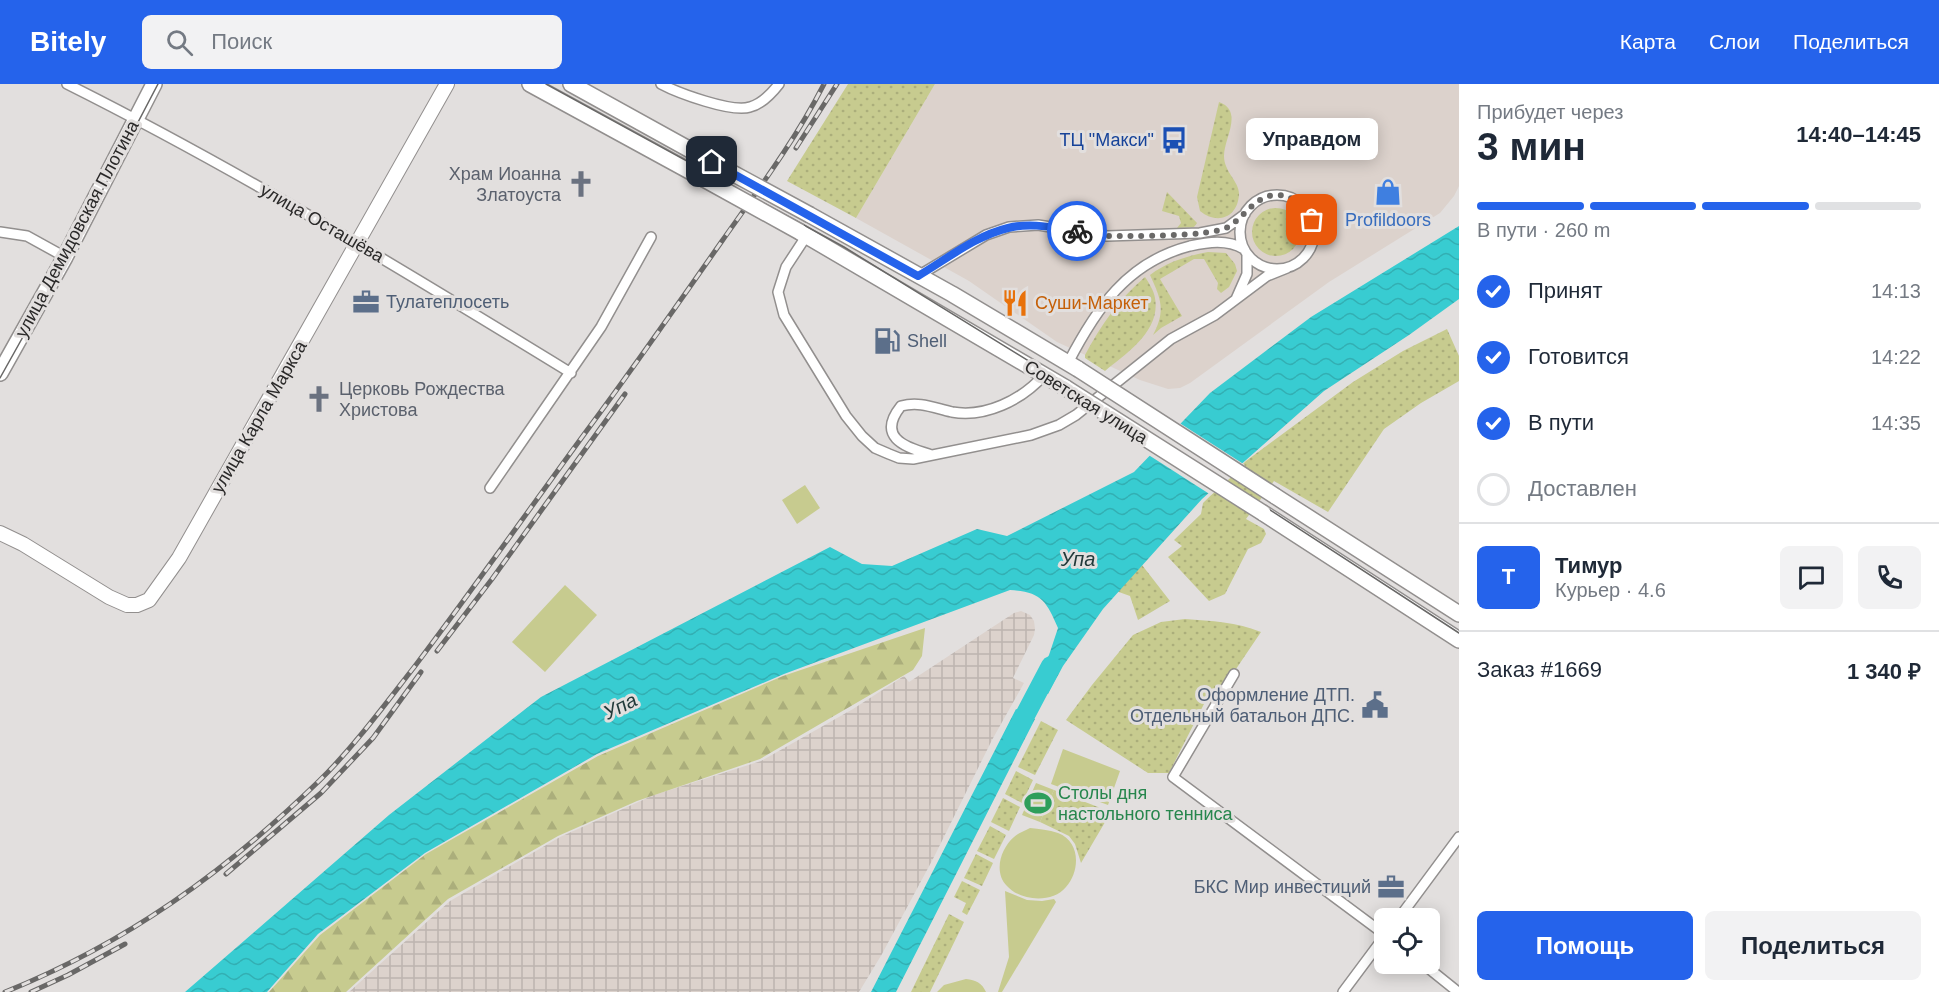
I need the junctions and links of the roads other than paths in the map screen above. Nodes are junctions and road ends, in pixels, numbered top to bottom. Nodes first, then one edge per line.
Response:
1 (68, 84) edge
2 (154, 84) edge
3 (447, 84) edge
4 (530, 84) edge
5 (571, 84) edge
6 (661, 84) edge
7 (779, 84) edge
8 (135, 118) junction
9 (1245, 214) junction
10 (0, 232) edge
11 (14, 234) junction
12 (804, 234) junction
13 (651, 237) dead end
14 (0, 240) edge
15 (358, 243) junction
16 (1245, 251) junction
17 (65, 256) junction
18 (1287, 268) junction
19 (918, 276) junction
20 (1233, 303) junction
21 (1073, 366) junction
22 (0, 373) edge
23 (571, 373) junction
24 (1044, 375) junction
25 (932, 454) junction
26 (490, 488) dead end
27 (0, 533) edge
28 (1459, 614) edge
29 (1459, 640) edge
30 (1234, 674) dead end
31 (1459, 837) edge
32 (1406, 908) edge
33 (1374, 928) edge
34 (1374, 949) edge
35 (1436, 974) edge
36 (1343, 992) edge
37 (1458, 992) edge

1 - 8 street, улица Осташёва
2 - 8 main road, улица Демидовская Плотина
3 - 15 street, улица Карла Маркса
4 - 12 main road, Советская улица, bridge
5 - 19 main road, Советская улица, bridge
6 - 7 street
8 - 15 street, улица Осташёва
8 - 17 main road, улица Демидовская Плотина
9 - 16 street
9 - 18 street
9 - 19 street
10 - 11 street
11 - 14 street
11 - 17 street
12 - 24 main road, Советская улица
12 - 25 street
13 - 23 street
15 - 23 street, улица Осташёва
15 - 27 street, улица Карла Маркса
16 - 18 street
16 - 20 street
16 - 21 street
17 - 22 main road, улица Демидовская Плотина
18 - 20 street
19 - 21 main road, Советская улица
20 - 25 street
21 - 28 main road, Советская улица, bridge
23 - 26 street
24 - 25 street
24 - 29 main road, Советская улица, bridge
30 - 33 street
31 - 32 street
34 - 36 street
35 - 37 street

